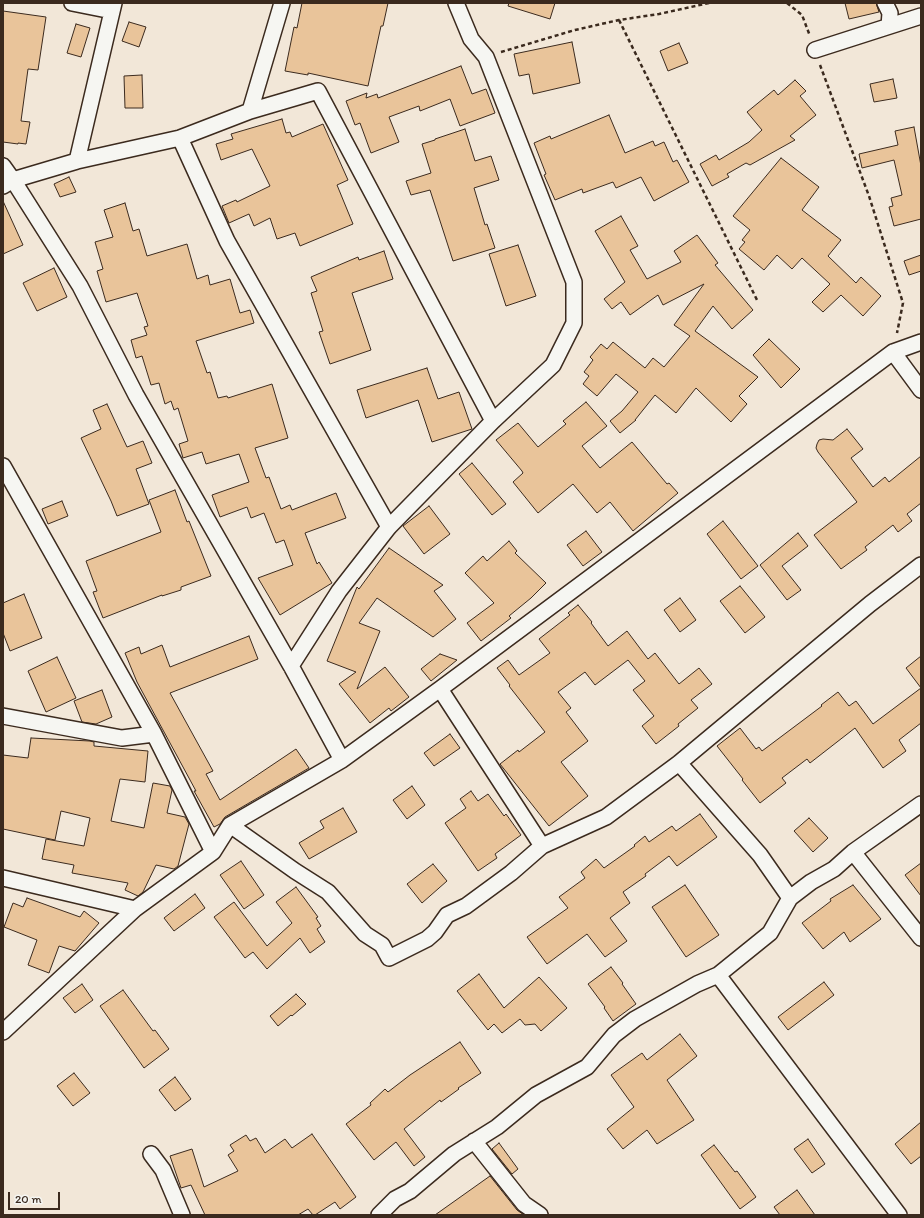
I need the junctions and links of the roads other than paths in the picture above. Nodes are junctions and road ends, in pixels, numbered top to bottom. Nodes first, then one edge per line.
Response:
1 (72, 3) edge
2 (282, 3) edge
3 (456, 3) edge
4 (885, 3) edge
5 (113, 7) edge
6 (921, 16) edge
7 (889, 26) junction
8 (815, 50) road end
9 (250, 111) junction
10 (180, 138) junction
11 (77, 162) junction
12 (3, 166) edge
13 (8, 183) edge
14 (921, 342) edge
15 (893, 352) junction
16 (921, 390) edge
17 (493, 420) junction
18 (3, 466) edge
19 (389, 526) junction
20 (921, 565) edge
21 (291, 666) junction
22 (440, 689) junction
23 (3, 716) edge
24 (154, 734) junction
25 (342, 760) junction
26 (679, 763) junction
27 (921, 804) edge
28 (230, 825) junction
29 (542, 846) junction
30 (213, 852) junction
31 (853, 852) junction
32 (3, 878) edge
33 (790, 898) junction
34 (136, 909) junction
35 (921, 938) edge
36 (718, 975) junction
37 (3, 1032) edge
38 (474, 1141) junction
39 (151, 1154) dead end
40 (182, 1215) edge
41 (379, 1215) edge
42 (540, 1215) edge
43 (899, 1215) edge

1 - 5 street
2 - 9 street
3 - 17 street
4 - 7 street
5 - 11 street
6 - 7 street
7 - 8 street
9 - 10 street
9 - 17 street
10 - 11 street
10 - 19 street
11 - 13 street
12 - 13 street
13 - 21 street
14 - 15 street
15 - 16 street
15 - 22 street
17 - 19 street
18 - 24 street
19 - 21 street
20 - 26 street
21 - 25 street
22 - 25 street
22 - 29 street
23 - 24 street
24 - 30 street
25 - 28 street
26 - 29 street
26 - 33 street
27 - 31 street
28 - 29 street
28 - 30 street
30 - 34 street
31 - 33 street
31 - 35 street
32 - 34 street
33 - 36 street
34 - 37 street
36 - 38 street
36 - 43 street
38 - 41 street
38 - 42 street
39 - 40 street

